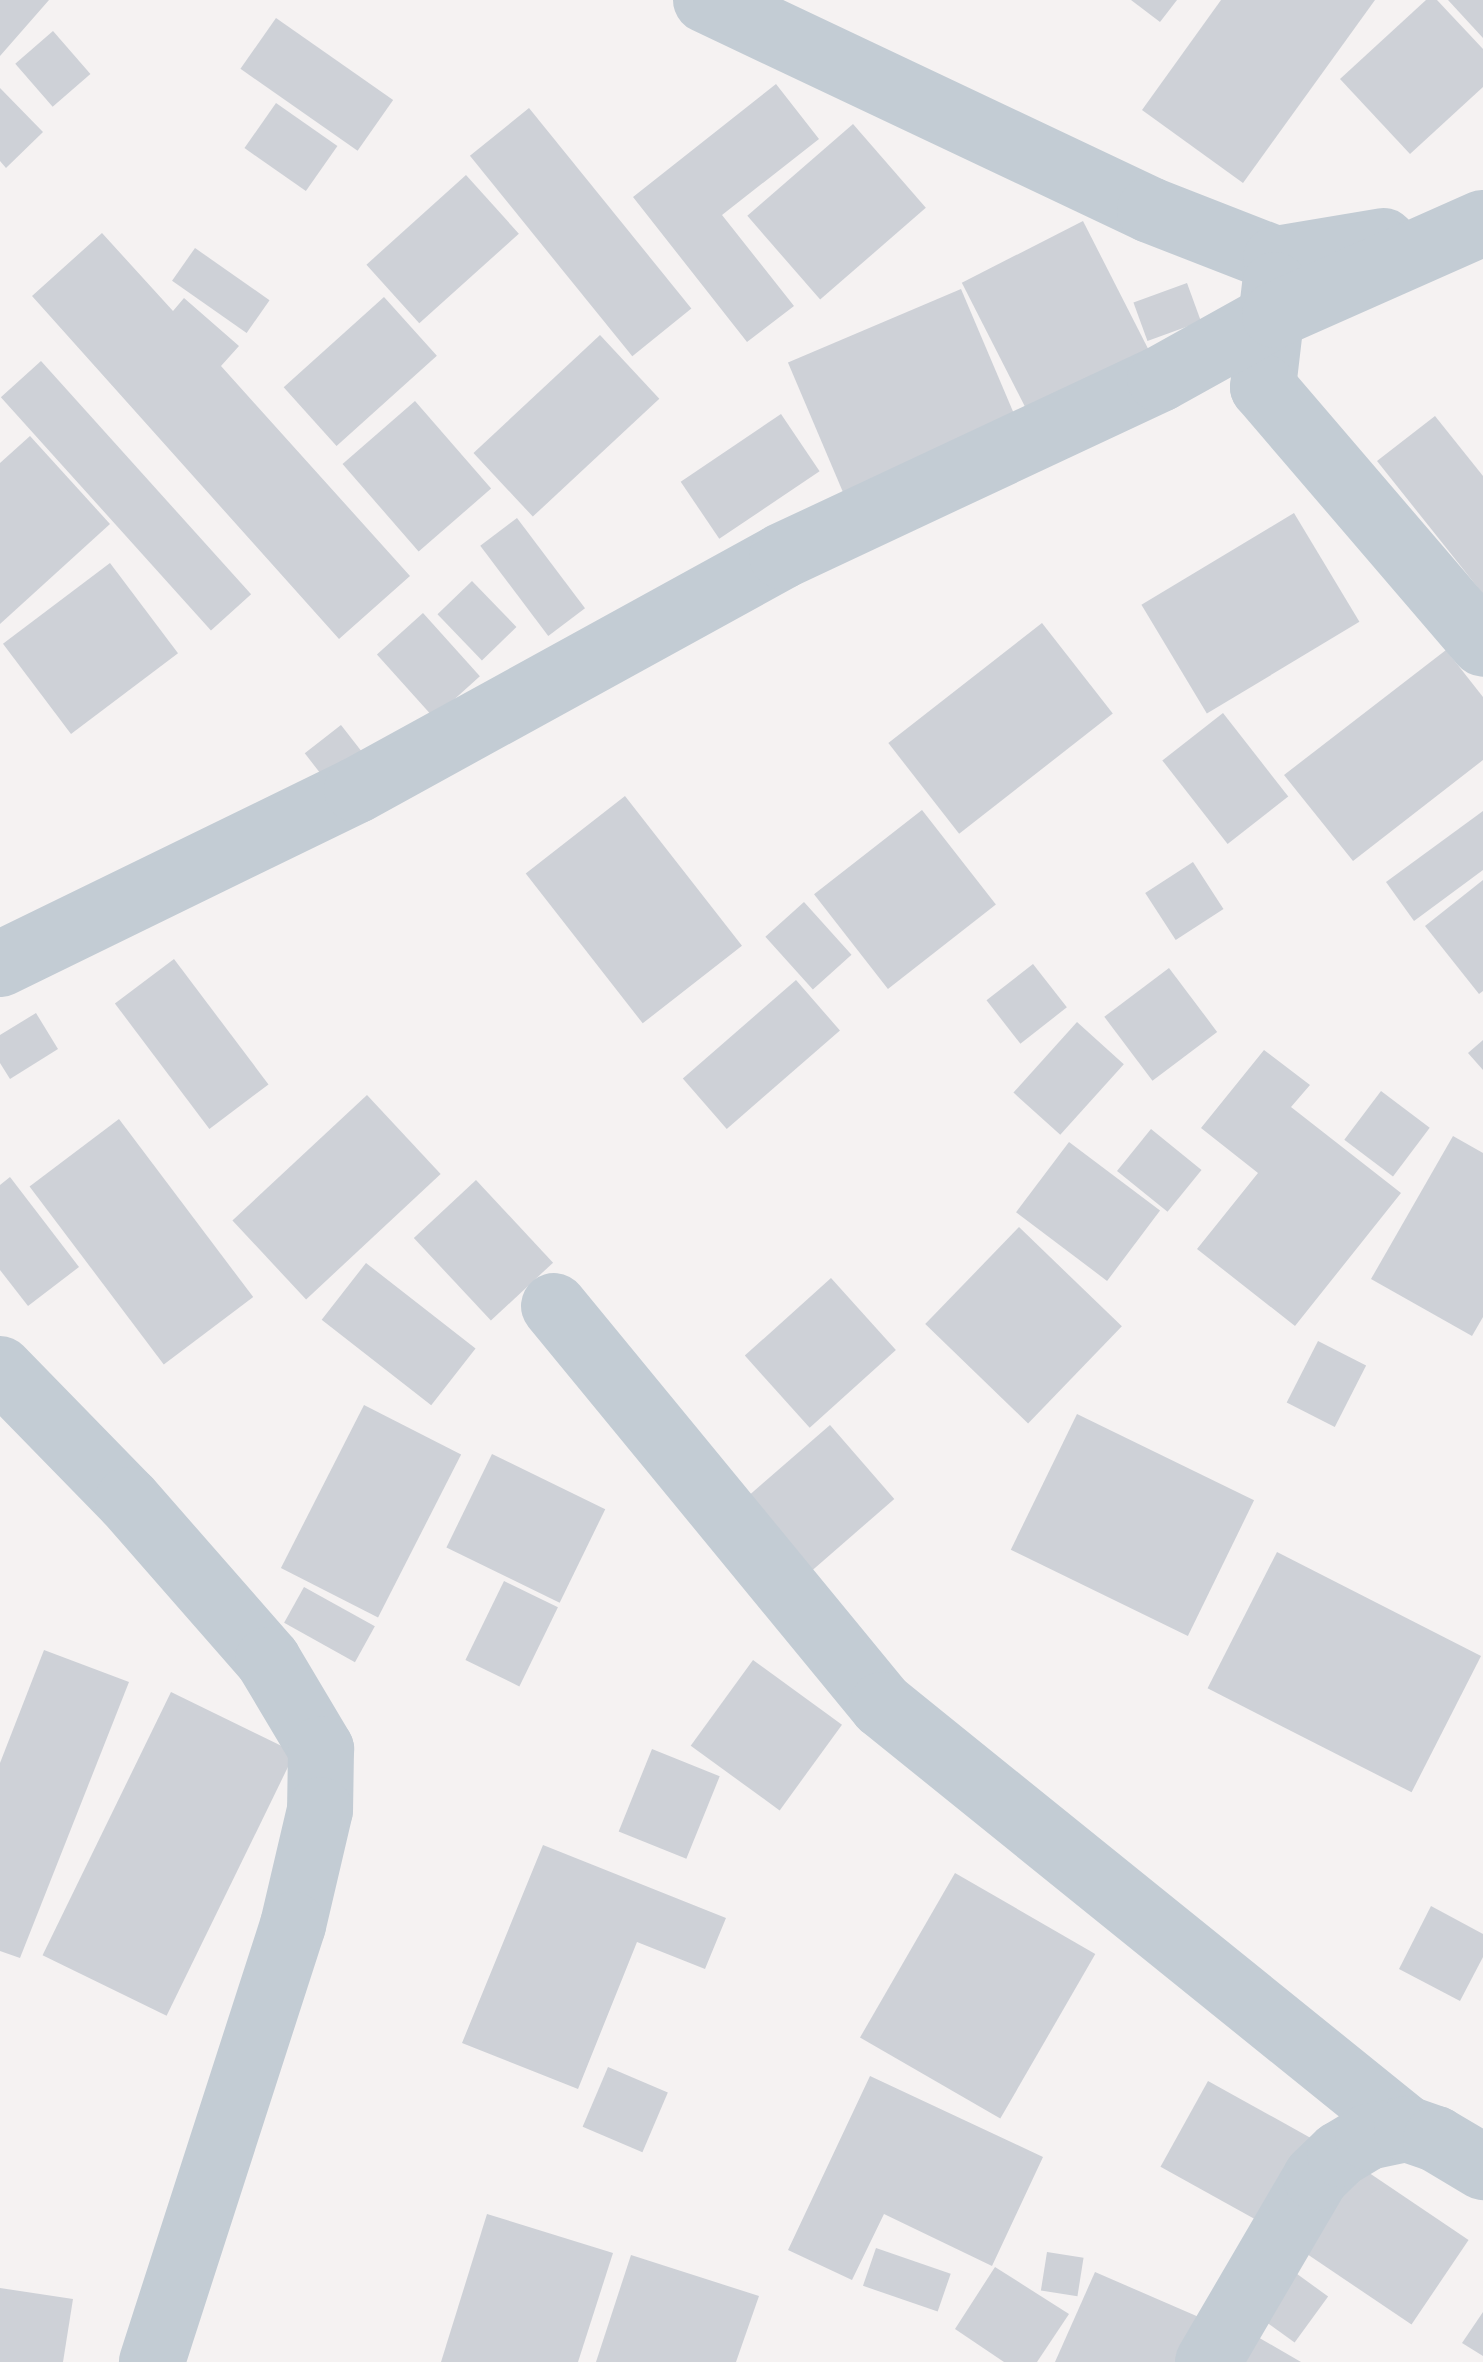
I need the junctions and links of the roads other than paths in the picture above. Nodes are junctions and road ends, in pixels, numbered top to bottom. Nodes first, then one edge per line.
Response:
1 (706, 0) edge
2 (1482, 224) edge
3 (1275, 287) junction
4 (1483, 644) edge
5 (0, 964) edge
6 (554, 1306) dead end
7 (0, 1369) edge
8 (1407, 2129) junction
9 (1483, 2167) edge
10 (152, 2362) edge
11 (1208, 2362) edge

1 - 3 street
2 - 3 street
3 - 4 street
3 - 5 street
6 - 8 street
7 - 10 street
8 - 9 street
8 - 11 street

